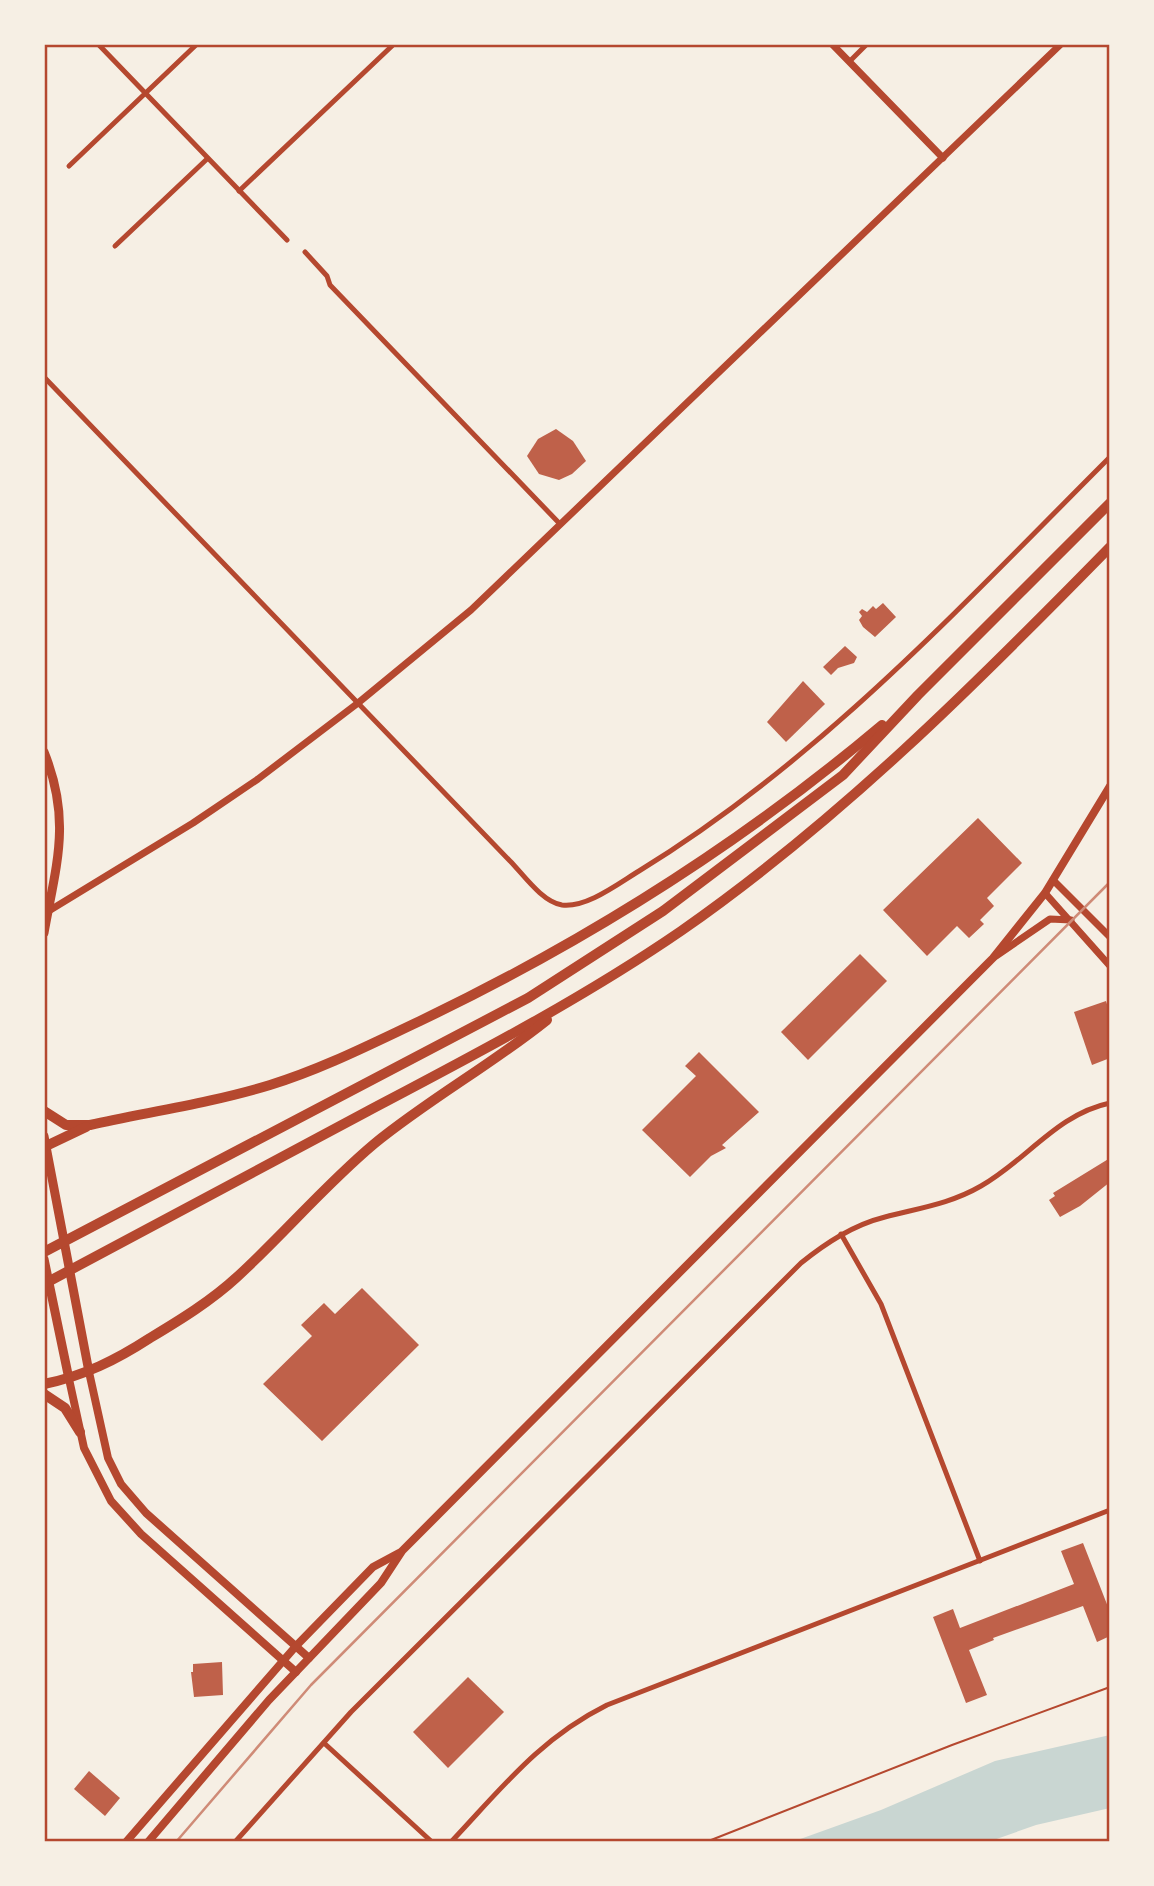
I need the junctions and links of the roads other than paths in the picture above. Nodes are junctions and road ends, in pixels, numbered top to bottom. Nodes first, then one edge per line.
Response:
1 (98, 44) edge
2 (197, 44) edge
3 (394, 44) edge
4 (832, 44) edge
5 (867, 44) edge
6 (1061, 44) edge
7 (849, 62) junction
8 (144, 94) junction
9 (943, 158) junction
10 (207, 159) junction
11 (69, 166) dead end
12 (239, 191) junction
13 (287, 240) dead end
14 (115, 246) dead end
15 (304, 252) dead end
16 (44, 377) edge
17 (1110, 457) edge
18 (1110, 503) edge
19 (560, 524) junction
20 (1110, 547) edge
21 (918, 695) junction
22 (358, 703) junction
23 (44, 752) edge
24 (1110, 786) edge
25 (1053, 880) junction
26 (1045, 893) junction
27 (44, 915) edge
28 (1072, 921) junction
29 (44, 933) edge
30 (1110, 937) edge
31 (993, 958) junction
32 (1110, 966) edge
33 (569, 1002) junction
34 (1110, 1103) edge
35 (44, 1111) edge
36 (90, 1125) junction
37 (44, 1143) edge
38 (841, 1234) junction
39 (44, 1252) edge
40 (44, 1259) edge
41 (44, 1284) edge
42 (89, 1372) junction
43 (69, 1379) junction
44 (44, 1384) edge
45 (44, 1395) edge
46 (80, 1432) junction
47 (1110, 1510) edge
48 (401, 1551) junction
49 (980, 1561) junction
50 (296, 1646) junction
51 (309, 1658) junction
52 (283, 1660) junction
53 (296, 1672) junction
54 (324, 1743) junction
55 (126, 1842) edge
56 (149, 1842) edge
57 (235, 1842) edge
58 (432, 1842) edge
59 (451, 1842) edge

1 - 8 street
2 - 8 street
3 - 12 street
4 - 7 street
5 - 7 street
6 - 9 street
7 - 9 street
8 - 10 street
8 - 11 street
9 - 19 street
10 - 12 street
10 - 14 street
12 - 13 street
15 - 19 street
16 - 22 street
17 - 22 street
18 - 21 highway
19 - 22 street
20 - 33 highway
21 - 36 highway
21 - 39 highway
22 - 27 street
23 - 29 main road
24 - 25 main road
25 - 26 main road
25 - 30 street
26 - 28 street
26 - 31 main road
28 - 31 street
28 - 32 street
31 - 48 main road
33 - 41 highway
33 - 42 highway
34 - 38 street
35 - 36 highway
36 - 37 highway
37 - 42 main road
38 - 49 street
38 - 54 street
40 - 43 main road
42 - 43 highway
42 - 50 main road
43 - 44 highway
43 - 46 main road
45 - 46 highway
46 - 52 main road
47 - 49 street
48 - 50 main road
48 - 51 main road
49 - 59 street
50 - 51 main road
50 - 52 main road
51 - 53 main road
52 - 53 main road
52 - 55 main road
53 - 56 main road
54 - 57 street
54 - 58 street

